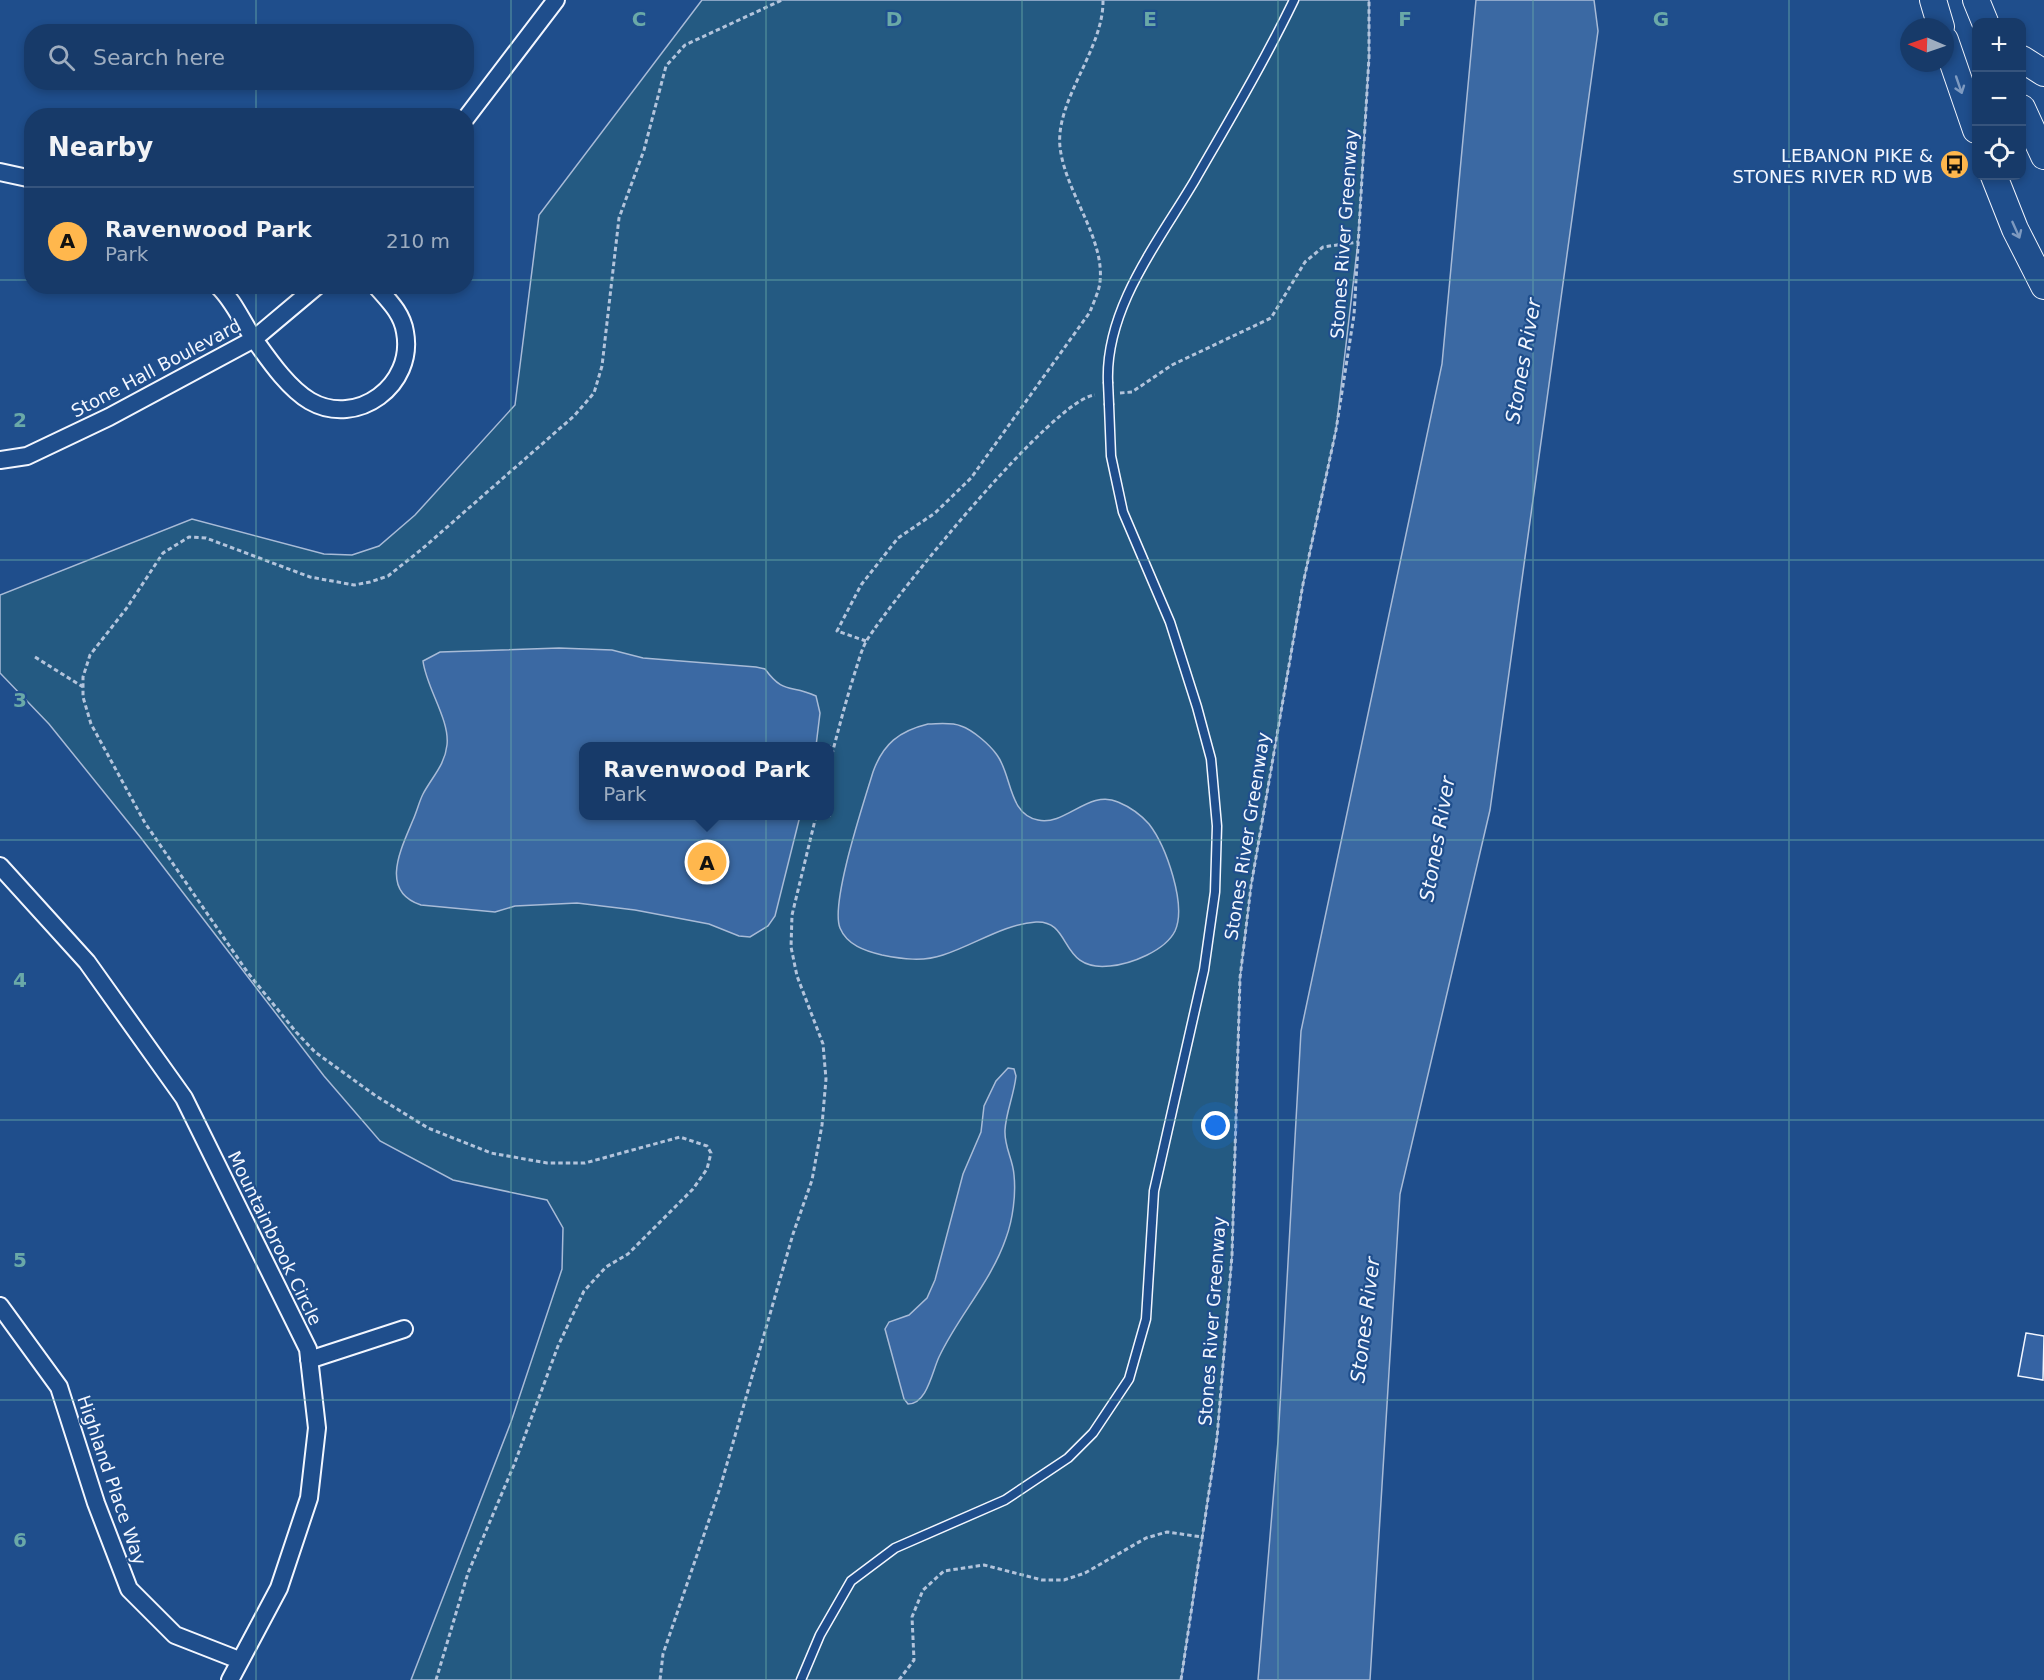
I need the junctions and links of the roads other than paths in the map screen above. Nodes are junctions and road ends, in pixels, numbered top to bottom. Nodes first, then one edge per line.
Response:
1 (534, 0) edge
2 (1293, 0) edge
3 (1933, 0) edge
4 (1976, 0) edge
5 (551, 6) edge
6 (1938, 18) edge
7 (1983, 18) edge
8 (2026, 62) edge
9 (1954, 65) edge
10 (2044, 73) edge
11 (474, 108) edge
12 (2026, 117) edge
13 (1976, 126) edge
14 (2033, 133) edge
15 (2044, 156) edge
16 (0, 172) edge
17 (24, 177) edge
18 (1996, 180) edge
19 (2044, 286) edge
20 (227, 294) edge
21 (307, 294) edge
22 (382, 294) edge
23 (254, 339) junction
24 (0, 460) edge
25 (0, 866) edge
26 (0, 1306) edge
27 (404, 1329) dead end
28 (309, 1360) junction
29 (239, 1660) junction
30 (230, 1680) edge
31 (801, 1680) edge

1 - 5 street
2 - 31 lane, bridge
3 - 6 main road
4 - 7 main road
5 - 11 street
8 - 10 main road
9 -> 13 main road
12 - 14 main road
14 - 15 main road
16 - 17 street
18 -> 19 main road
20 - 23 street
21 - 23 street, Stone Hall Boulevard
22 - 23 street
23 - 24 street, Stone Hall Boulevard
25 - 28 street, Mountainbrook Circle
26 - 29 street, Highland Place Way
27 - 28 street
28 - 29 street, Mountainbrook Circle
29 - 30 street, Mountainbrook Circle

